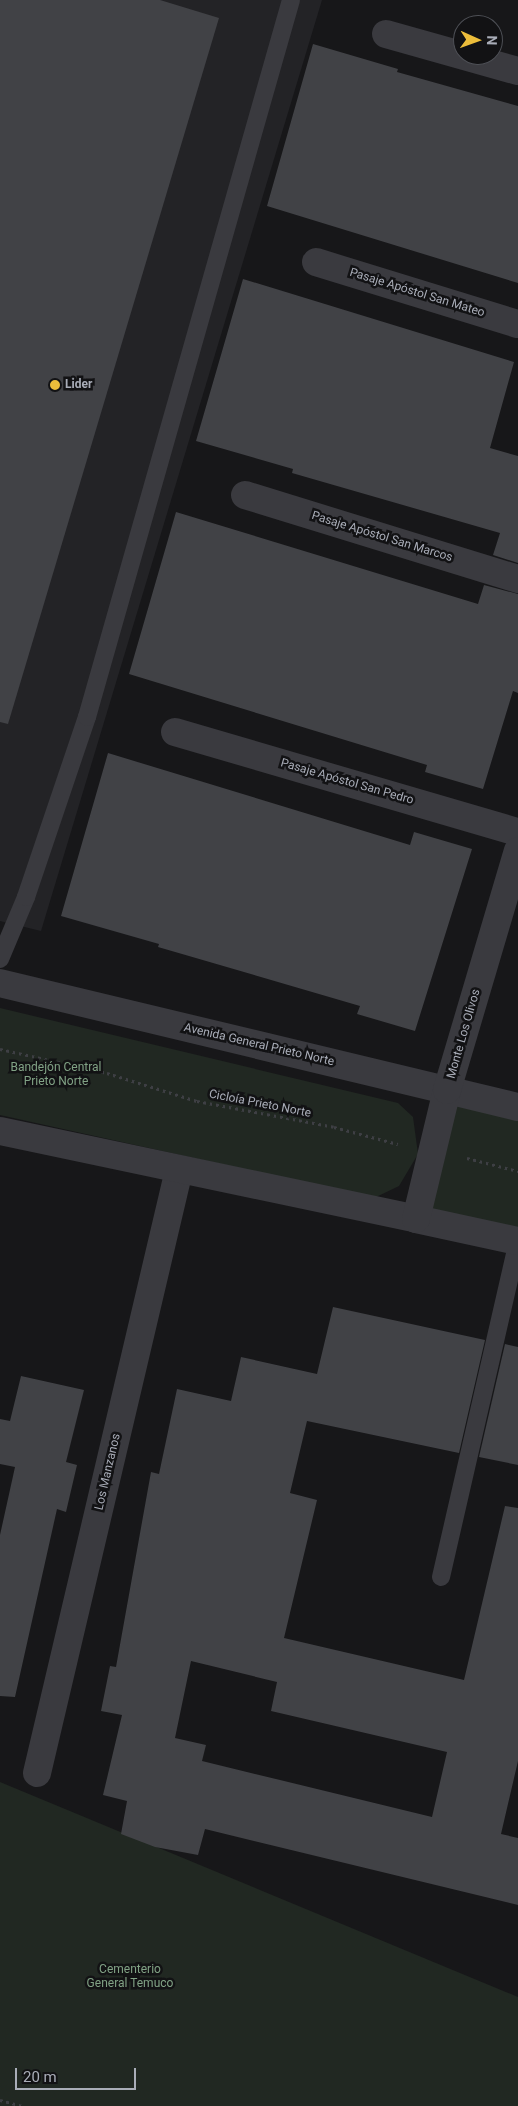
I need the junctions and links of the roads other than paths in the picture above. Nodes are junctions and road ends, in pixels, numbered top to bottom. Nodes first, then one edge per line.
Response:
1 (292, 0) edge
2 (386, 34) dead end
3 (518, 71) edge
4 (316, 262) dead end
5 (518, 324) edge
6 (245, 495) dead end
7 (518, 579) edge
8 (175, 732) dead end
9 (518, 832) edge
10 (518, 851) edge
11 (0, 959) edge
12 (0, 983) edge
13 (447, 1090) junction
14 (518, 1107) edge
15 (0, 1131) edge
16 (179, 1170) junction
17 (416, 1219) junction
18 (518, 1241) edge
19 (441, 1577) dead end
20 (37, 1773) dead end

1 - 11 lane
2 - 3 street
4 - 5 street, Pasaje Apóstol San Mateo
6 - 7 street, Pasaje Apóstol San Marcos
8 - 9 street, Pasaje Apóstol San Pedro
10 - 13 street, Monte Los Olivos
12 - 13 street, Avenida General Prieto Norte
13 - 14 street, Avenida General Prieto Norte
13 - 17 street, Monte Los Olivos
15 - 16 street
16 - 17 street
16 - 20 street, Los Manzanos
17 - 18 street
18 - 19 lane

